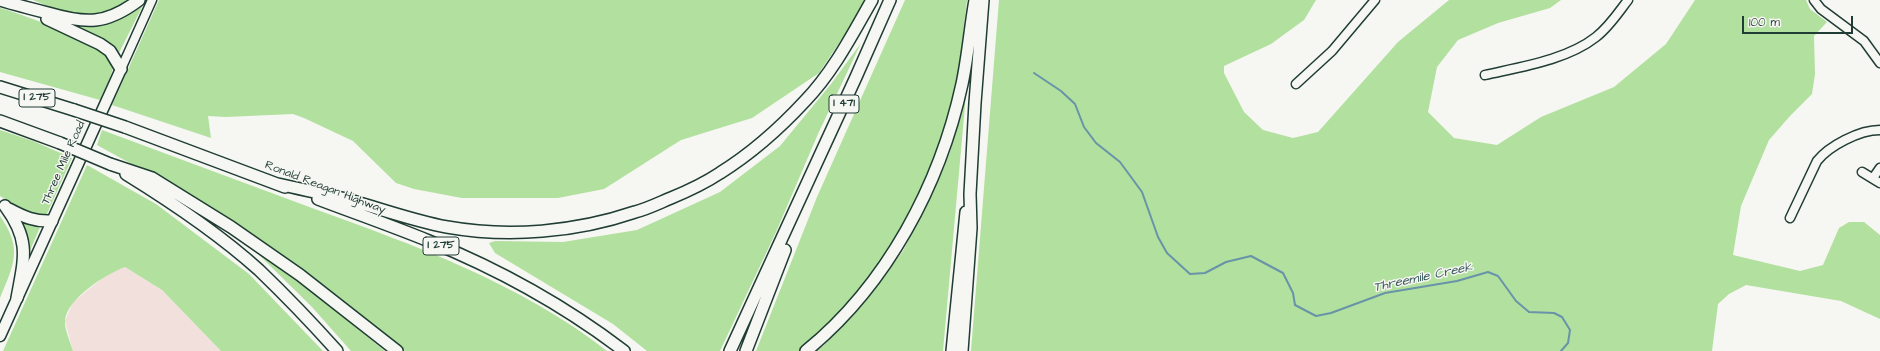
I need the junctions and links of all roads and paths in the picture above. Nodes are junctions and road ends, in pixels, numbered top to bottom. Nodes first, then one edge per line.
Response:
1 (0, 0) edge
2 (139, 0) edge
3 (152, 0) edge
4 (872, 0) edge
5 (890, 0) edge
6 (975, 0) edge
7 (983, 0) edge
8 (1375, 0) edge
9 (1628, 0) edge
10 (1814, 0) edge
11 (24, 7) junction
12 (1880, 63) edge
13 (121, 69) junction
14 (1485, 75) dead end
15 (1296, 84) dead end
16 (0, 87) edge
17 (0, 121) edge
18 (1880, 130) edge
19 (110, 164) junction
20 (1880, 168) edge
21 (1862, 172) dead end
22 (1876, 181) edge
23 (278, 184) junction
24 (970, 194) junction
25 (2, 205) edge
26 (797, 207) junction
27 (1790, 218) dead end
28 (52, 222) junction
29 (17, 298) junction
30 (0, 336) edge
31 (335, 351) edge
32 (397, 351) edge
33 (624, 351) edge
34 (730, 351) edge
35 (746, 351) edge
36 (806, 351) edge
37 (952, 351) edge
38 (962, 351) edge

1 - 11 highway
2 - 11 highway
3 - 13 street, Three Mile Road
4 - 23 highway
5 - 26 highway, I 471
6 - 36 highway
7 - 24 highway
8 - 15 street
9 - 14 street
10 - 12 street
11 - 13 highway
13 - 28 main road, Three Mile Road
16 - 23 highway, Ronald Reagan Highway / I 275, bridge
17 - 19 highway, bridge
18 - 27 street
19 - 31 highway
19 - 32 highway
20 - 22 street
21 - 22 street
23 - 33 highway, Ronald Reagan Highway / I 275
24 - 37 highway
24 - 38 highway
25 - 28 highway
25 - 29 highway
26 - 34 highway
26 - 35 highway
28 - 29 main road, Three Mile Road
29 - 30 main road, Three Mile Road

